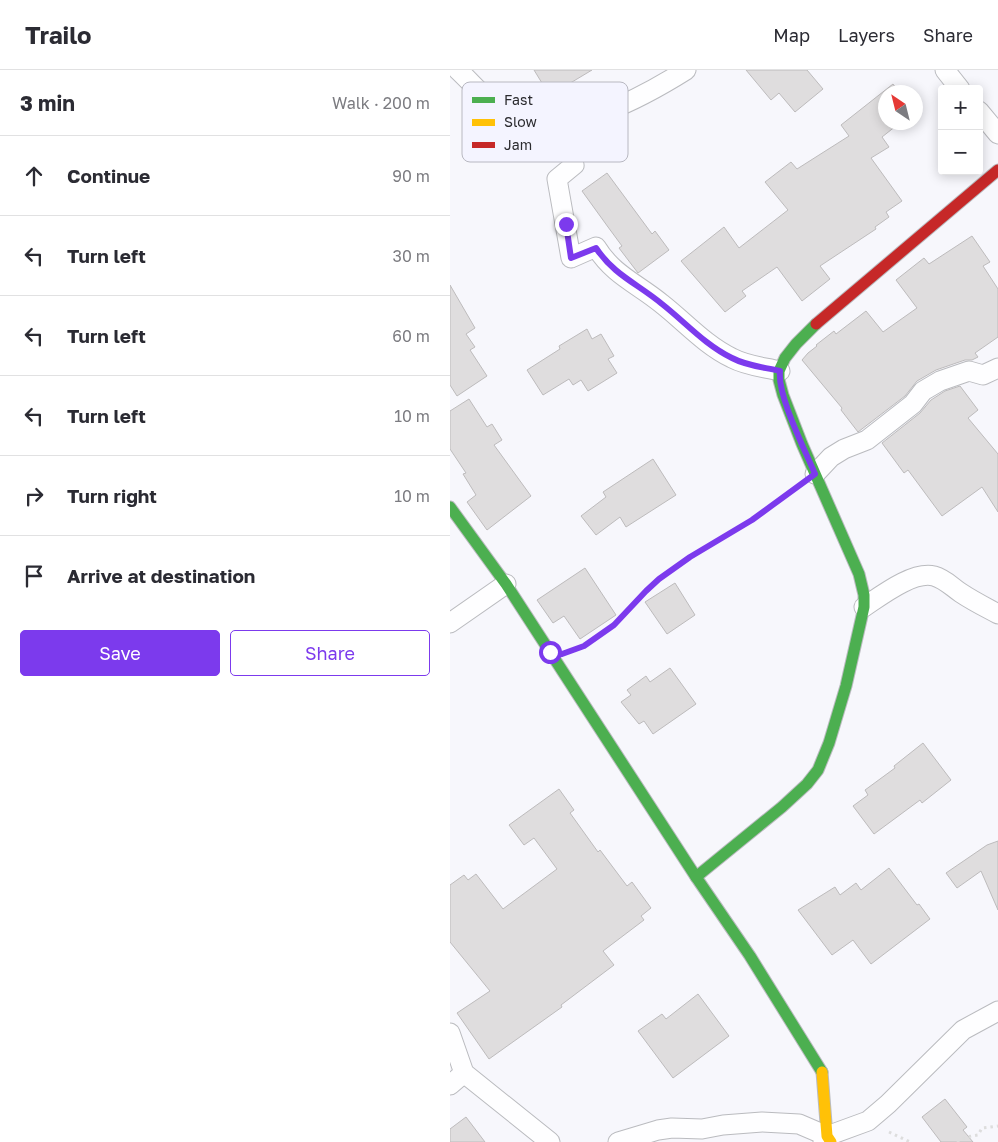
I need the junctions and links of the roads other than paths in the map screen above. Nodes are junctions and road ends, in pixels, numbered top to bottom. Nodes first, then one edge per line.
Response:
1 (458, 70) edge
2 (686, 70) edge
3 (945, 70) edge
4 (470, 82) edge
5 (957, 85) edge
6 (628, 103) edge
7 (983, 116) edge
8 (998, 134) edge
9 (573, 162) edge
10 (998, 170) edge
11 (998, 368) edge
12 (780, 371) junction
13 (815, 474) junction
14 (450, 507) edge
15 (506, 584) junction
16 (864, 606) junction
17 (998, 614) edge
18 (450, 623) edge
19 (696, 877) junction
20 (998, 1011) edge
21 (450, 1034) edge
22 (457, 1079) edge
23 (827, 1140) edge
24 (550, 1142) edge
25 (618, 1142) edge

1 - 4 street
2 - 6 street
3 - 5 street
7 - 8 street
9 - 12 street
10 - 12 street
11 - 13 street
12 - 13 street
13 - 16 street
14 - 15 street
15 - 18 street
15 - 19 street
16 - 17 street
16 - 19 street
19 - 23 street
20 - 23 street
21 - 22 street
22 - 24 street
23 - 25 street

